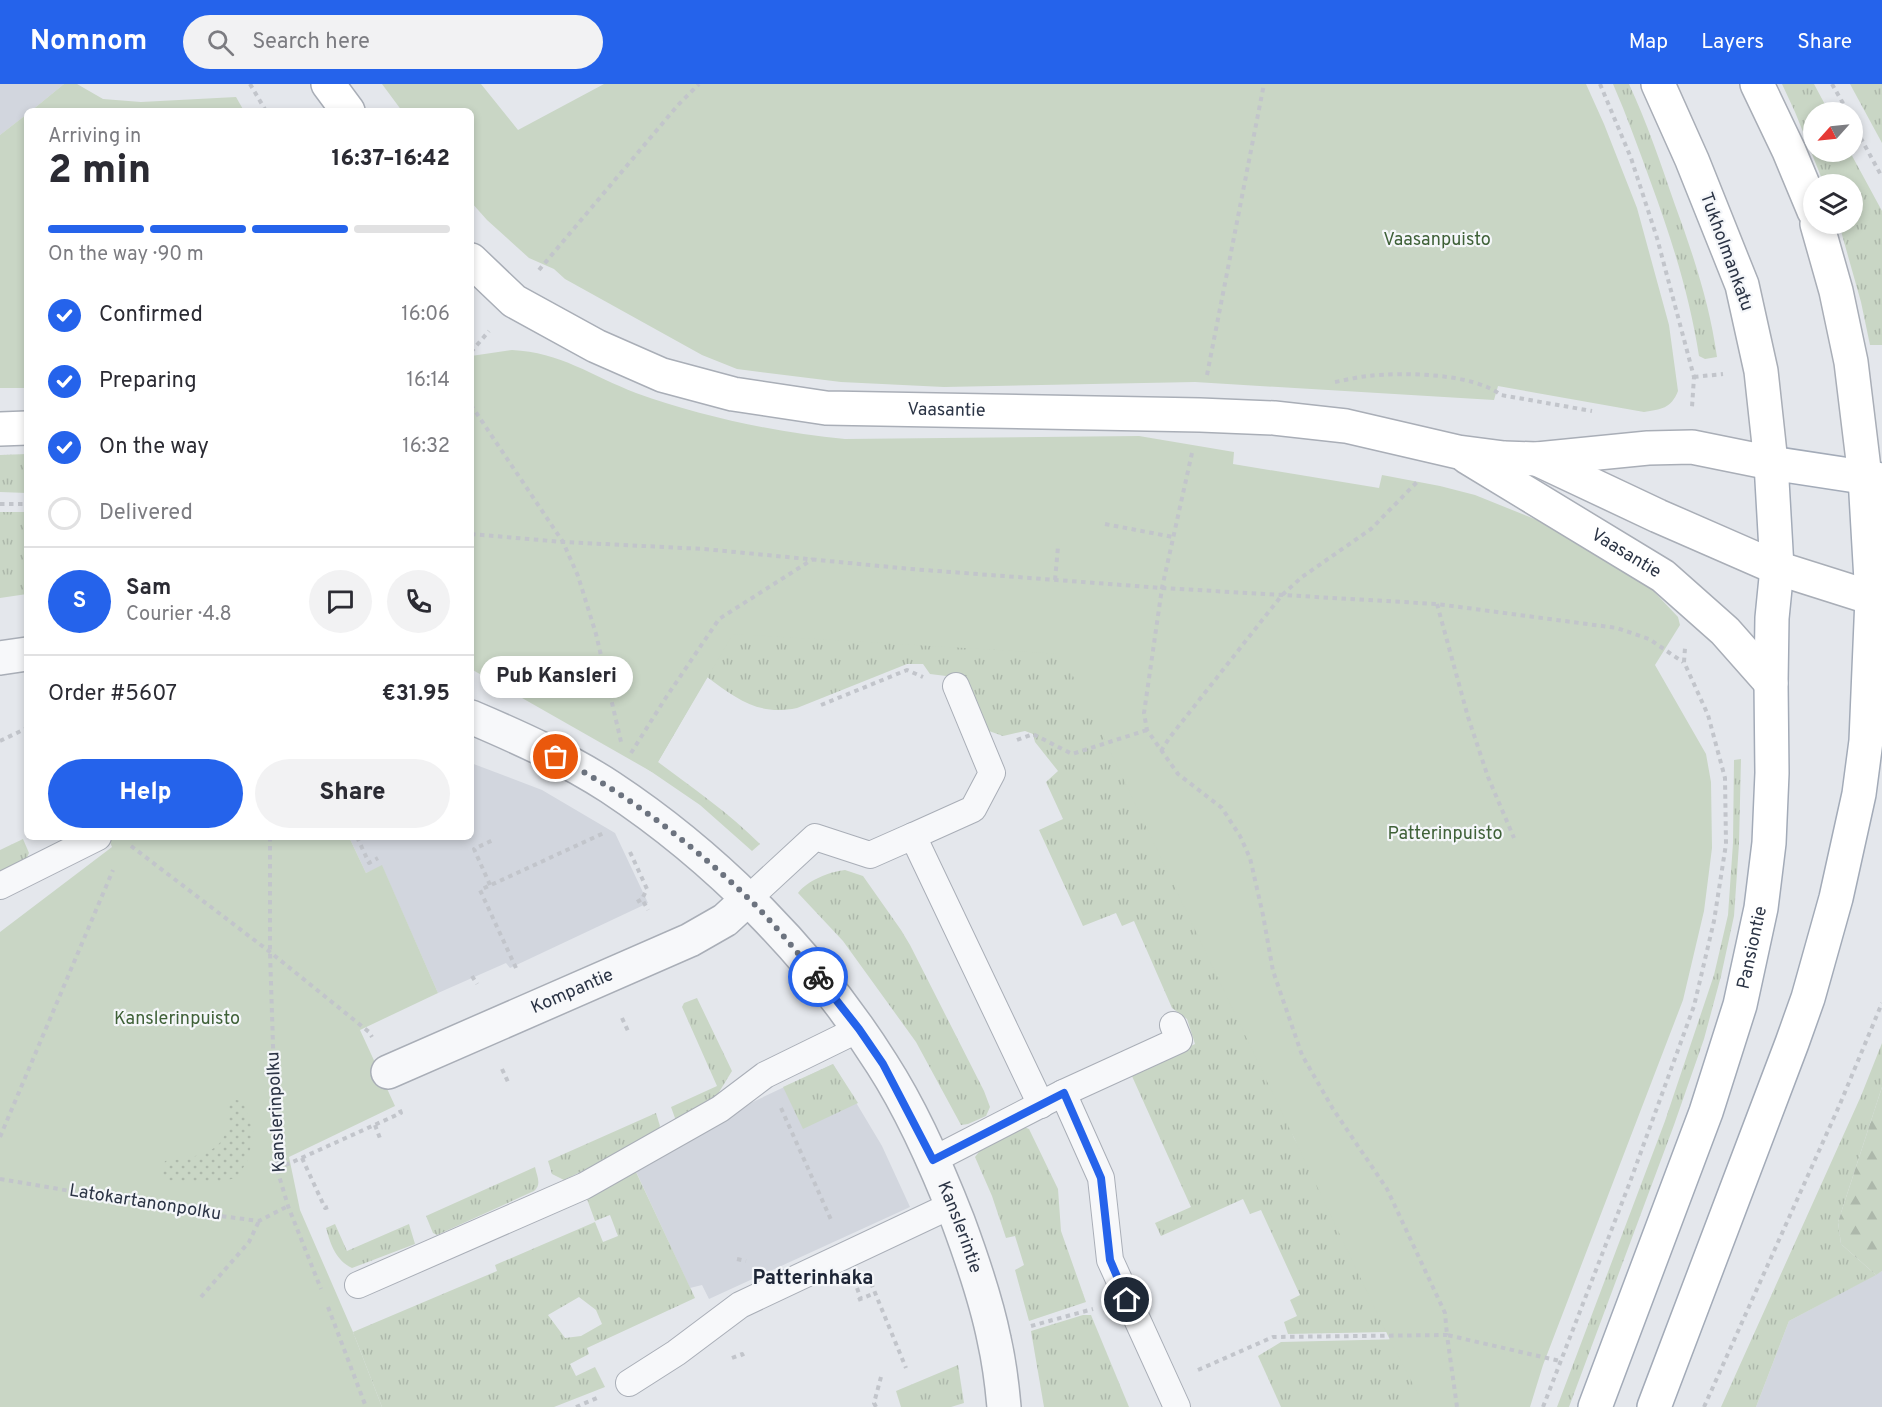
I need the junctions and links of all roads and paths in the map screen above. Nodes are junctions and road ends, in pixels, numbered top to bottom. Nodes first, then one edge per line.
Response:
1 (250, 84) edge
2 (328, 84) edge
3 (699, 84) edge
4 (1264, 84) edge
5 (1600, 84) edge
6 (1658, 84) edge
7 (1757, 84) edge
8 (1832, 84) edge
9 (1842, 102) edge
10 (264, 108) edge
11 (346, 108) edge
12 (1863, 141) edge
13 (1881, 173) edge
14 (1803, 185) edge
15 (1820, 234) edge
16 (474, 263) edge
17 (537, 272) dead end
18 (1694, 377) dead end
19 (1206, 382) dead end
20 (1334, 383) dead end
21 (474, 409) edge
22 (1597, 412) dead end
23 (24, 428) edge
24 (0, 429) edge
25 (1194, 445) dead end
26 (1452, 450) junction
27 (1537, 459) junction
28 (1771, 463) junction
29 (1873, 479) edge
30 (0, 504) edge
31 (24, 504) edge
32 (1105, 524) dead end
33 (474, 534) edge
34 (1173, 537) junction
35 (563, 542) junction
36 (1058, 548) dead end
37 (813, 559) junction
38 (1777, 568) junction
39 (1055, 580) junction
40 (1162, 588) junction
41 (1282, 595) junction
42 (1877, 599) edge
43 (1437, 604) junction
44 (24, 654) edge
45 (0, 658) edge
46 (1771, 683) junction
47 (956, 686) joint
48 (821, 705) dead end
49 (474, 718) edge
50 (24, 729) edge
51 (1147, 730) junction
52 (0, 741) edge
53 (623, 750) dead end
54 (1161, 751) junction
55 (982, 752) junction
56 (626, 762) dead end
57 (613, 828) dead end
58 (913, 836) junction
59 (1514, 838) dead end
60 (92, 840) edge
61 (270, 840) edge
62 (358, 840) edge
63 (493, 840) dead end
64 (125, 841) dead end
65 (625, 845) dead end
66 (378, 858) dead end
67 (116, 863) dead end
68 (490, 885) junction
69 (0, 886) edge
70 (749, 898) junction
71 (642, 899) junction
72 (637, 902) dead end
73 (648, 910) dead end
74 (270, 952) junction
75 (516, 968) dead end
76 (472, 976) dead end
77 (477, 984) dead end
78 (1882, 1003) edge
79 (622, 1018) dead end
80 (1173, 1025) dead end
81 (859, 1029) junction
82 (628, 1031) dead end
83 (502, 1070) dead end
84 (388, 1072) junction
85 (765, 1075) junction
86 (509, 1084) dead end
87 (1052, 1099) junction
88 (375, 1125) junction
89 (0, 1137) edge
90 (381, 1141) dead end
91 (302, 1158) junction
92 (933, 1160) junction
93 (277, 1169) junction
94 (0, 1179) edge
95 (952, 1205) junction
96 (288, 1206) junction
97 (328, 1207) dead end
98 (259, 1221) junction
99 (833, 1225) dead end
100 (857, 1249) junction
101 (358, 1286) dead end
102 (322, 1293) dead end
103 (875, 1293) junction
104 (201, 1298) dead end
105 (858, 1300) dead end
106 (1127, 1300) junction
107 (327, 1304) dead end
108 (1024, 1328) dead end
109 (1448, 1335) junction
110 (742, 1354) dead end
111 (745, 1360) dead end
112 (1560, 1361) junction
113 (906, 1368) dead end
114 (880, 1377) dead end
115 (629, 1383) dead end
116 (1167, 1384) junction
117 (366, 1407) edge
118 (876, 1407) edge
119 (1004, 1407) edge
120 (1177, 1407) edge
121 (1457, 1407) edge
122 (1543, 1407) edge
123 (1595, 1407) edge
124 (1654, 1407) edge
125 (1704, 1407) edge

1 - 10 path
2 - 11 main road
3 - 17 path
4 - 19 path
5 - 18 path
6 - 28 main road, Tukholmankatu
7 - 14 main road
8 - 9 path
12 - 13 path
15 - 29 main road
16 - 26 main road, Vaasantie
20 - 22 path
21 - 35 path
23 - 24 main road
25 - 34 path
26 - 27 main road, Vaasantie
26 - 41 path
26 - 46 main road, Vaasantie
27 - 28 main road, Vaasantie
27 - 38 main road, Vaasantie
28 - 29 main road, Vaasantie
28 - 38 main road, Pansiontie
29 - 42 main road
30 - 31 path
32 - 34 path
33 - 35 path
34 - 40 path
35 - 37 path
35 - 53 path
36 - 39 path
37 - 39 path
37 - 56 path
38 - 42 main road, Vaasantie
38 - 46 main road, Pansiontie
39 - 40 path
40 - 41 path
40 - 51 path
41 - 43 path
41 - 54 path
42 - 124 main road
43 - 59 path
43 - 112 path
44 - 45 street
46 - 123 main road, Pansiontie
47 - 48 path
47 - 55 lane
49 - 70 street, Kanslerintie
50 - 52 path
51 - 54 path
51 - 55 path
54 - 109 path
55 - 58 lane
57 - 68 path
58 - 70 lane
58 - 87 lane
60 - 69 lane
61 - 74 path, Kanslerinpolku
62 - 66 path
63 - 68 path
64 - 74 path
65 - 71 path
67 - 89 path
68 - 75 path
70 - 81 street, Kanslerintie
70 - 84 street, Kompantie
71 - 72 path
71 - 73 path
74 - 84 path
74 - 93 path, Kanslerinpolku
76 - 77 path
78 - 125 path
79 - 82 path
80 - 87 lane
81 - 85 lane
81 - 92 street, Kanslerintie
83 - 86 path
84 - 88 path
85 - 99 path
85 - 101 lane
87 - 92 lane
87 - 106 lane
88 - 90 path
88 - 91 path
91 - 93 path
91 - 97 path
92 - 95 street, Kanslerintie
93 - 96 path, Kanslerinpolku
94 - 98 path, Latokartanonpolku
95 - 100 lane
95 - 119 street, Kanslerintie
96 - 98 path
96 - 102 path, Kanslerinpolku
98 - 104 path
100 - 103 path
100 - 115 lane
103 - 105 path
103 - 113 path
106 - 108 path
106 - 116 lane
107 - 117 path
109 - 112 path
109 - 116 path
109 - 121 path
110 - 111 path
112 - 122 path
114 - 118 path
116 - 120 lane

